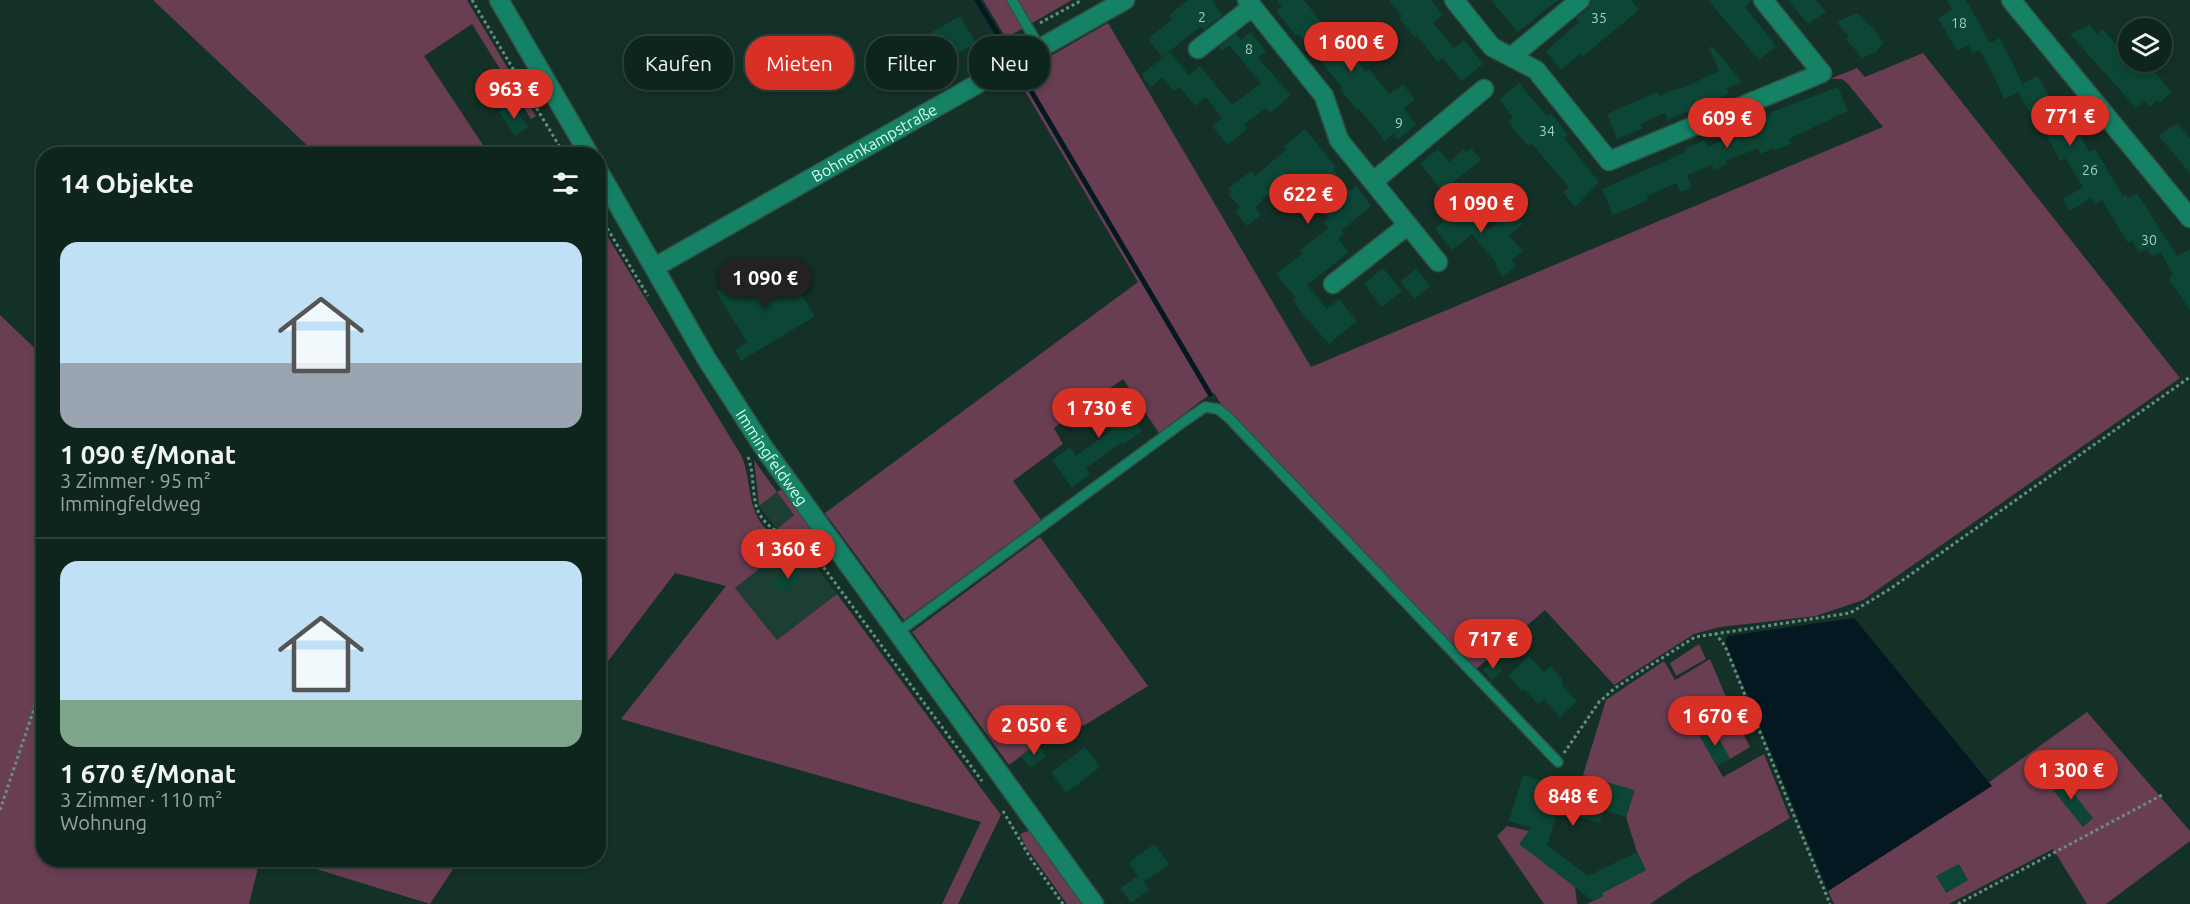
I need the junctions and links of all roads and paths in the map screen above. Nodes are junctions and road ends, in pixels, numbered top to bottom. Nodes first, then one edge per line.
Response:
1 (472, 0) edge
2 (499, 0) edge
3 (1012, 0) edge
4 (1125, 0) edge
5 (1454, 0) edge
6 (1580, 0) edge
7 (1763, 0) edge
8 (2011, 0) edge
9 (1250, 3) edge
10 (1033, 36) edge
11 (1050, 42) edge
12 (1197, 49) dead end
13 (1511, 57) junction
14 (969, 88) edge
15 (1484, 89) dead end
16 (560, 147) edge
17 (585, 147) edge
18 (1374, 181) junction
19 (606, 184) edge
20 (2190, 218) edge
21 (1408, 225) junction
22 (1438, 262) dead end
23 (655, 267) junction
24 (1333, 284) dead end
25 (2190, 377) edge
26 (897, 633) junction
27 (1715, 633) junction
28 (36, 701) edge
29 (1558, 762) joint
30 (2162, 795) dead end
31 (0, 810) edge
32 (1094, 904) edge
33 (1830, 904) edge
34 (1958, 904) edge

1 - 16 path
2 - 17 street
3 - 10 lane
4 - 11 street, Bohnenkampstraße
5 - 13 street
6 - 13 street
7 - 13 street
8 - 20 street
9 - 12 street
9 - 18 street
14 - 23 street, Bohnenkampstraße
15 - 18 street
18 - 21 street
19 - 23 street, Immingfeldweg
21 - 22 street
21 - 24 street
23 - 26 street, Immingfeldweg
25 - 27 path
26 - 29 lane
26 - 32 street, Immingfeldweg
27 - 29 path
27 - 33 path
28 - 31 path
30 - 34 path

